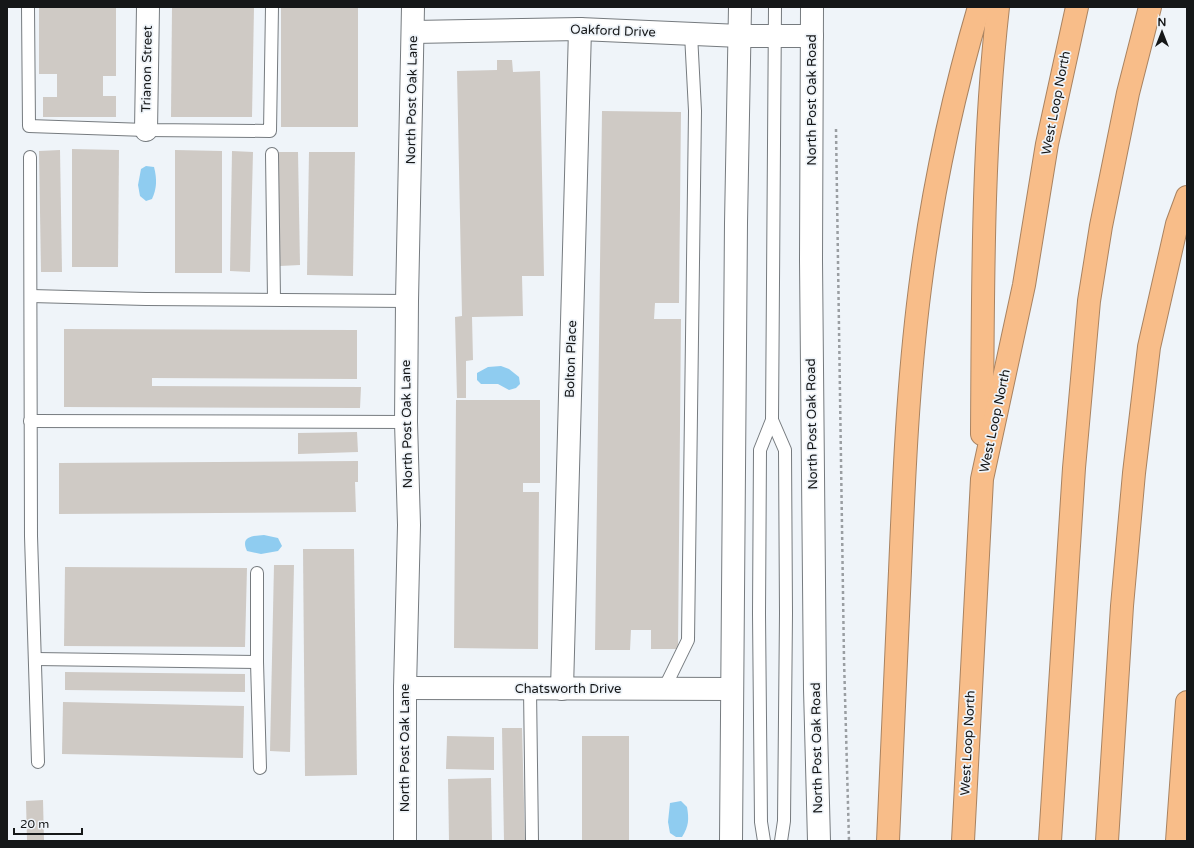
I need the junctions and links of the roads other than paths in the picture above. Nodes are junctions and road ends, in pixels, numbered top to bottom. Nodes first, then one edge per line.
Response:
1 (28, 7) edge
2 (148, 7) edge
3 (272, 7) edge
4 (413, 7) edge
5 (740, 7) edge
6 (775, 7) edge
7 (812, 7) edge
8 (979, 7) edge
9 (998, 7) edge
10 (1077, 7) edge
11 (1150, 7) edge
12 (580, 30) junction
13 (413, 32) junction
14 (691, 34) junction
15 (740, 36) junction
16 (775, 36) junction
17 (812, 36) junction
18 (146, 130) junction
19 (272, 154) dead end
20 (30, 156) dead end
21 (1187, 197) edge
22 (31, 296) junction
23 (274, 299) junction
24 (407, 301) junction
25 (772, 420) junction
26 (30, 421) junction
27 (406, 422) junction
28 (982, 479) junction
29 (257, 573) dead end
30 (1122, 606) junction
31 (35, 659) junction
32 (257, 662) junction
33 (405, 688) junction
34 (530, 689) junction
35 (562, 689) junction
36 (664, 689) junction
37 (732, 689) junction
38 (1187, 702) edge
39 (38, 762) dead end
40 (260, 768) dead end
41 (405, 841) edge
42 (532, 841) edge
43 (731, 841) edge
44 (764, 841) edge
45 (781, 841) edge
46 (819, 841) edge
47 (888, 841) edge
48 (963, 841) edge
49 (1050, 841) edge
50 (1107, 841) edge
51 (1121, 841) edge
52 (1177, 841) edge

1 - 18 lane
2 - 18 street, Trianon Street
3 - 18 lane
4 - 13 street, North Post Oak Lane
5 - 15 street
6 - 16 lane
7 - 17 street, North Post Oak Road
8 - 47 highway
9 - 28 highway
10 - 28 highway, West Loop North
11 - 49 highway
12 - 13 street, Oakford Drive
12 - 14 street, Oakford Drive
12 - 35 street, Bolton Place
13 - 24 street, North Post Oak Lane
14 - 15 street, Oakford Drive
14 - 36 lane
15 - 16 street, Oakford Drive
15 - 37 street
16 - 17 street, Oakford Drive
16 - 25 lane
17 - 46 street, North Post Oak Road
19 - 23 lane
20 - 22 lane
21 - 30 highway
22 - 23 lane
22 - 26 lane
23 - 24 lane
24 - 27 street, North Post Oak Lane
25 - 44 lane
25 - 45 lane
26 - 27 lane
26 - 31 lane
27 - 33 street, North Post Oak Lane
28 - 48 highway, West Loop North
29 - 32 lane
30 - 50 highway
30 - 51 highway
31 - 32 lane
31 - 39 lane
32 - 40 lane
33 - 34 street, Chatsworth Drive
33 - 41 street, North Post Oak Lane
34 - 35 street, Chatsworth Drive
34 - 42 lane
35 - 36 street, Chatsworth Drive
36 - 37 street, Chatsworth Drive
37 - 43 street
38 - 52 highway

